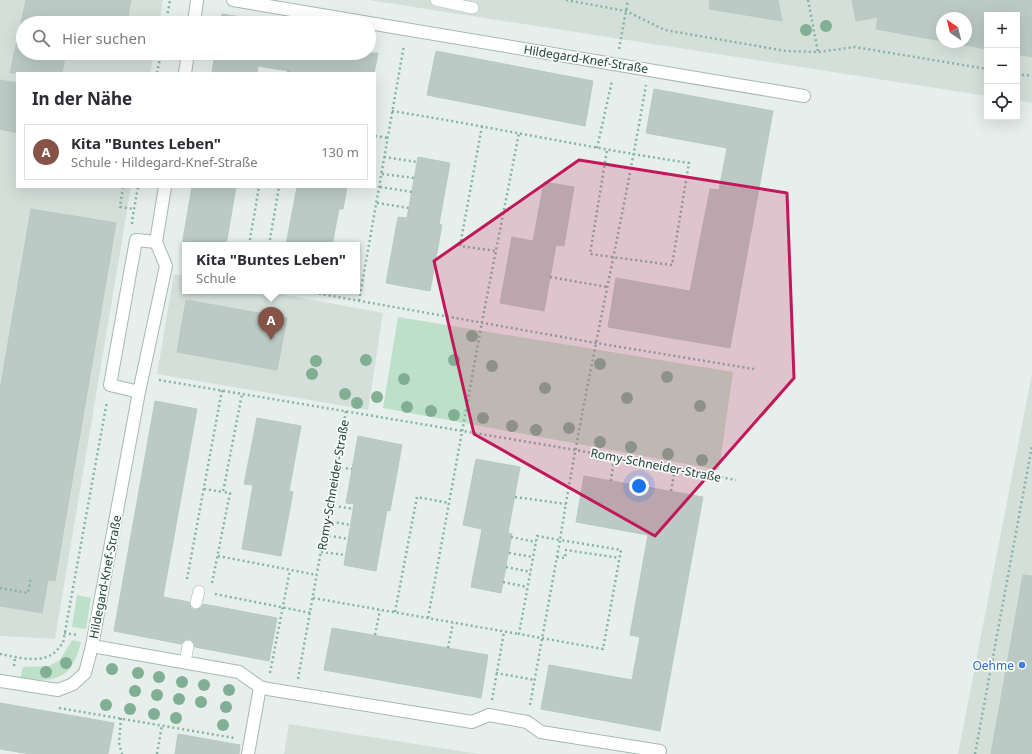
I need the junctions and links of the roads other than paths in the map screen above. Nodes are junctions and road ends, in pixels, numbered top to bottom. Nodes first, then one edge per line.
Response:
1 (198, 0) edge
2 (233, 0) edge
3 (436, 0) edge
4 (473, 8) dead end
5 (195, 16) edge
6 (328, 16) edge
7 (376, 24) edge
8 (187, 60) edge
9 (185, 72) edge
10 (804, 96) dead end
11 (165, 188) edge
12 (156, 242) junction
13 (139, 392) junction
14 (199, 591) road end
15 (196, 603) dead end
16 (92, 646) junction
17 (188, 646) dead end
18 (185, 662) junction
19 (0, 681) edge
20 (264, 688) junction
21 (660, 751) dead end
22 (248, 754) edge

1 - 5 street
2 - 6 street, Hildegard-Knef-Straße
3 - 4 lane
7 - 10 street, Hildegard-Knef-Straße
8 - 9 street
11 - 12 street
12 - 13 street, Hildegard-Knef-Straße
12 - 13 street
13 - 16 street, Hildegard-Knef-Straße
14 - 15 lane
16 - 18 street
16 - 19 street, Hildegard-Knef-Straße
17 - 18 lane
18 - 20 street
20 - 21 street
20 - 22 street

